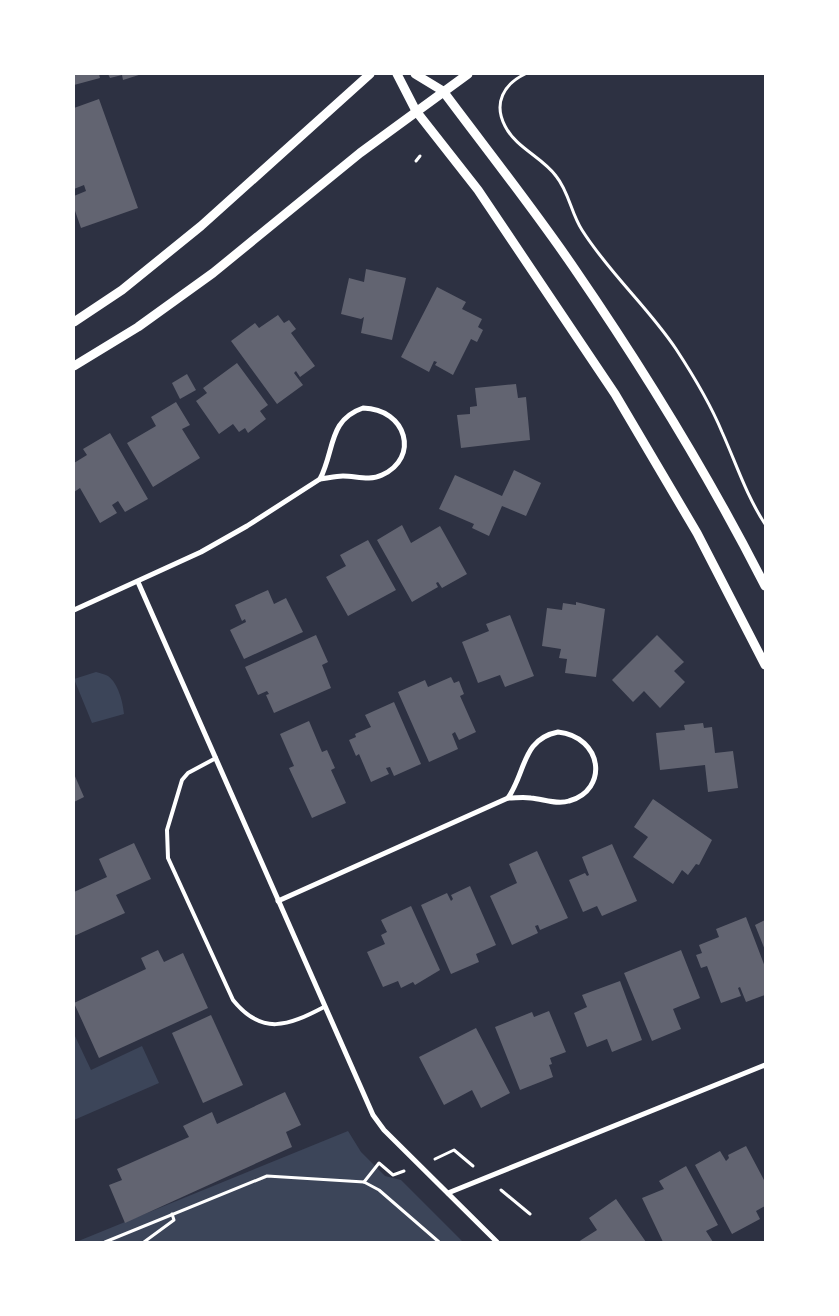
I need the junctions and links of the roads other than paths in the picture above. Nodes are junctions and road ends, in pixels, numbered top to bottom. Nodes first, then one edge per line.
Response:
1 (370, 74) edge
2 (397, 74) edge
3 (415, 74) edge
4 (468, 74) edge
5 (444, 91) junction
6 (416, 111) junction
7 (74, 322) edge
8 (74, 366) edge
9 (320, 479) junction
10 (138, 582) junction
11 (765, 586) edge
12 (74, 610) edge
13 (765, 666) edge
14 (216, 758) junction
15 (508, 798) junction
16 (278, 901) junction
17 (324, 1007) junction
18 (765, 1065) edge
19 (448, 1193) junction
20 (497, 1242) edge

1 - 7 street
2 - 6 street
3 - 5 street
4 - 5 street
5 - 6 street
5 - 11 street
6 - 8 street
6 - 13 street
9 - 9 street
9 - 10 street
10 - 12 street
10 - 14 street
14 - 16 street
14 - 17 lane
15 - 15 street
15 - 16 street
16 - 17 street
17 - 19 street
18 - 19 street
19 - 20 street

